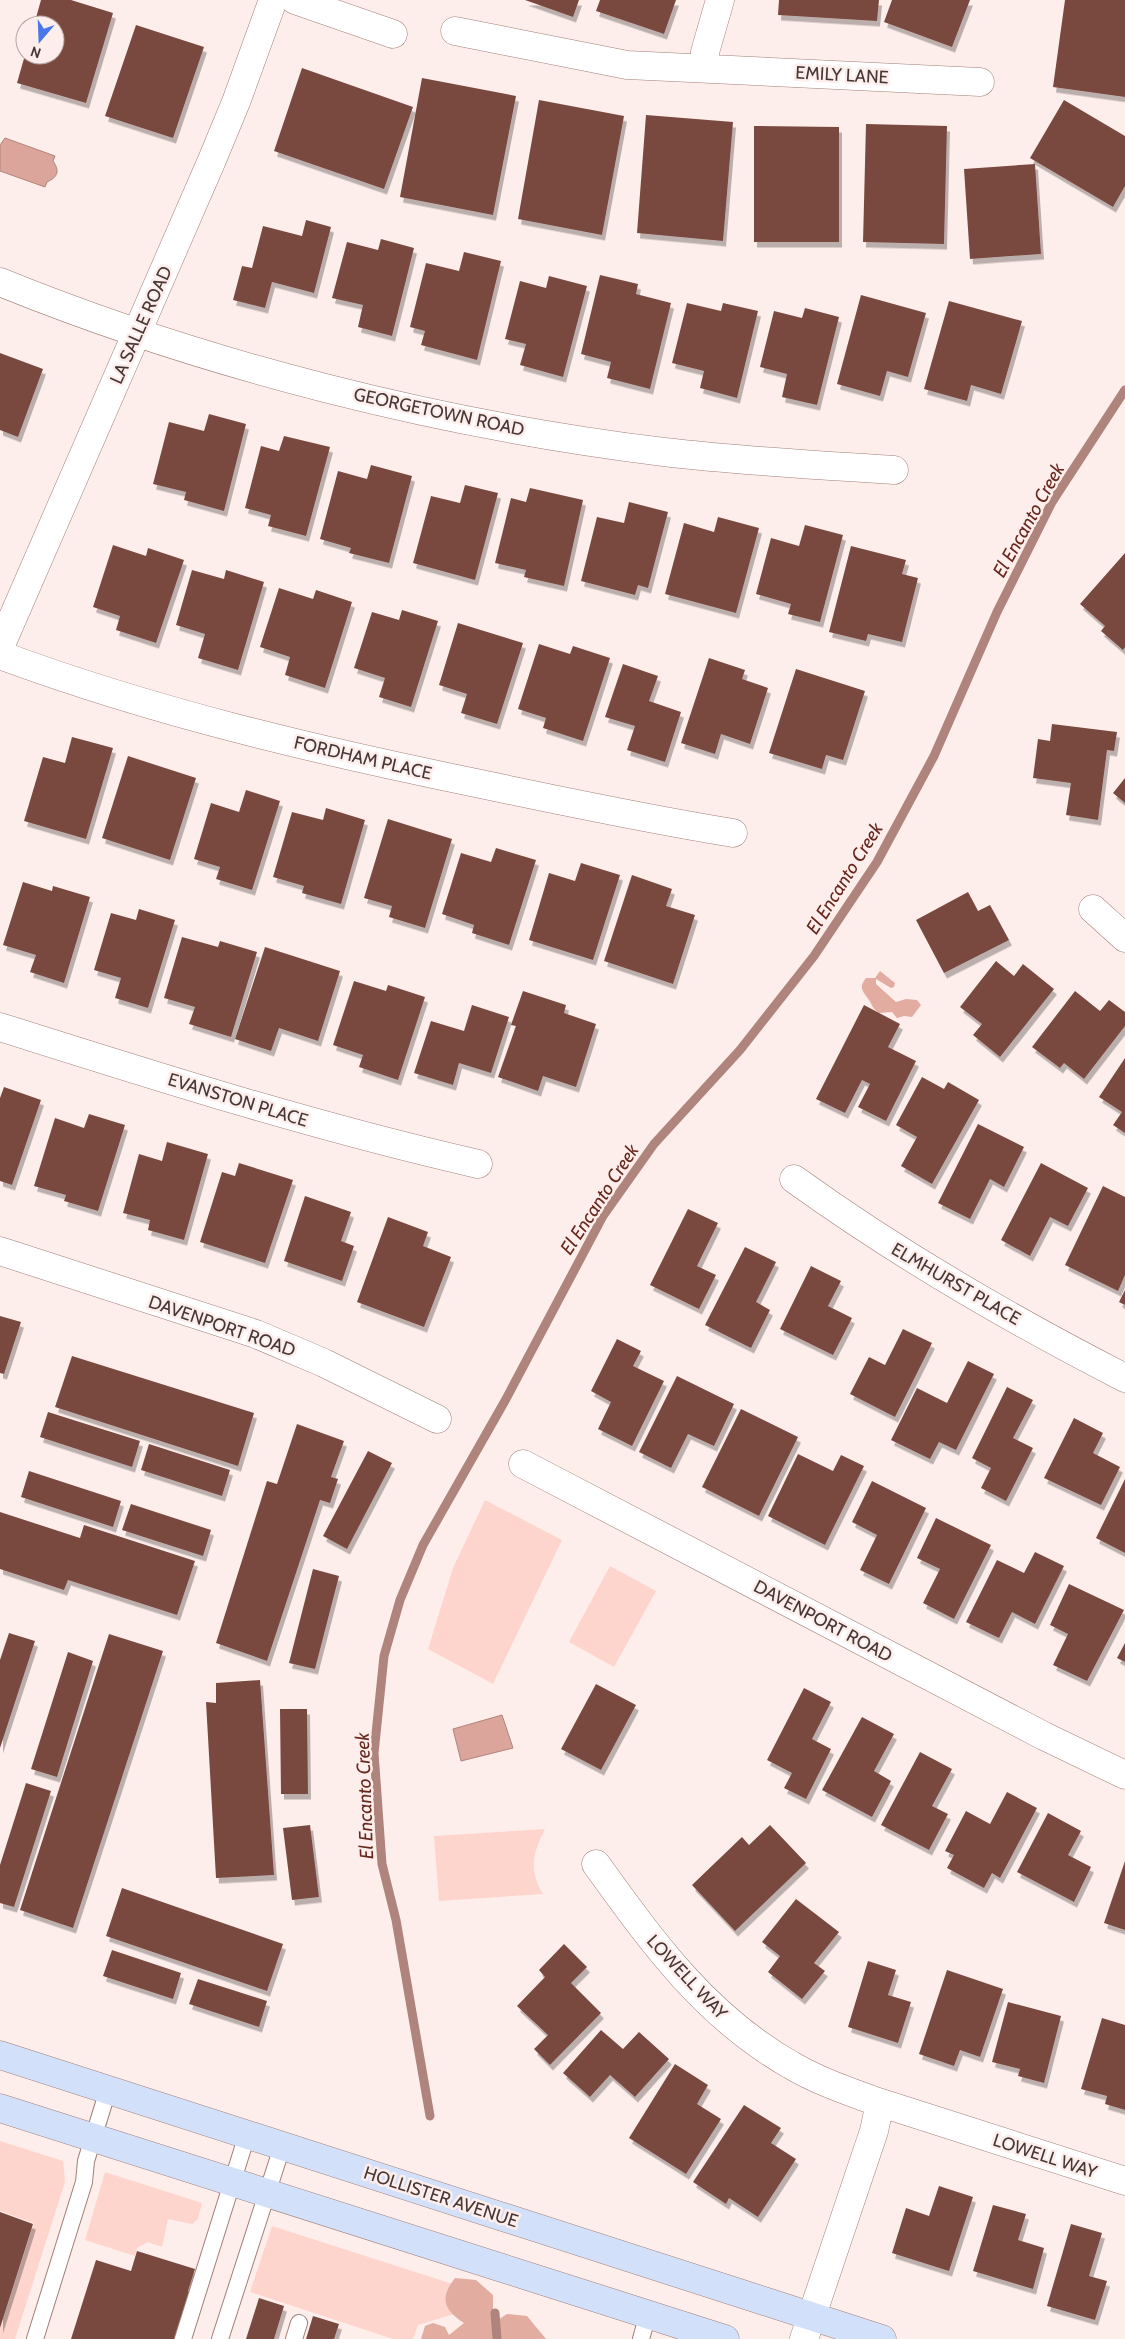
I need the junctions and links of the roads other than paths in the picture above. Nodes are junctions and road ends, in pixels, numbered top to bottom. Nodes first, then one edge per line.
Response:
1 (273, 0) edge
2 (295, 0) edge
3 (720, 0) edge
4 (456, 31) dead end
5 (393, 34) dead end
6 (705, 68) junction
7 (980, 82) dead end
8 (0, 282) edge
9 (138, 332) junction
10 (894, 470) dead end
11 (0, 647) edge
12 (0, 655) edge
13 (733, 833) dead end
14 (1093, 909) dead end
15 (1125, 938) edge
16 (0, 1027) edge
17 (478, 1164) dead end
18 (794, 1179) dead end
19 (0, 1251) edge
20 (1125, 1378) edge
21 (437, 1419) dead end
22 (523, 1464) dead end
23 (1125, 1775) edge
24 (596, 1864) dead end
25 (0, 2055) edge
26 (108, 2090) junction
27 (880, 2103) junction
28 (0, 2108) edge
29 (247, 2135) junction
30 (93, 2137) junction
31 (282, 2146) junction
32 (232, 2181) junction
33 (1125, 2181) edge
34 (266, 2192) junction
35 (644, 2327) edge
36 (807, 2328) edge
37 (35, 2339) edge
38 (183, 2339) edge
39 (220, 2339) edge
40 (725, 2339) edge
41 (882, 2339) edge

1 - 9 street, LA SALLE ROAD
2 - 5 street
3 - 6 street
4 - 6 street, EMILY LANE
6 - 7 street, EMILY LANE
8 - 9 street, GEORGETOWN ROAD
9 - 10 street, GEORGETOWN ROAD
9 - 11 street, LA SALLE ROAD
12 - 13 street, FORDHAM PLACE
14 - 15 street
16 - 17 street, EVANSTON PLACE
18 - 20 street, ELMHURST PLACE
19 - 21 street, DAVENPORT ROAD
22 - 23 street, DAVENPORT ROAD
24 - 27 street, LOWELL WAY
25 - 26 main road, HOLLISTER AVENUE
26 - 29 main road, HOLLISTER AVENUE
26 - 30 lane
27 - 33 street, LOWELL WAY
27 - 36 street
28 - 30 main road
29 - 31 main road, HOLLISTER AVENUE
29 - 32 lane
30 - 32 main road
30 - 37 lane
31 - 34 lane
31 - 36 main road, HOLLISTER AVENUE
32 - 34 main road
32 - 38 lane
34 - 35 main road
34 - 39 lane
35 - 40 main road
36 - 41 main road, HOLLISTER AVENUE

